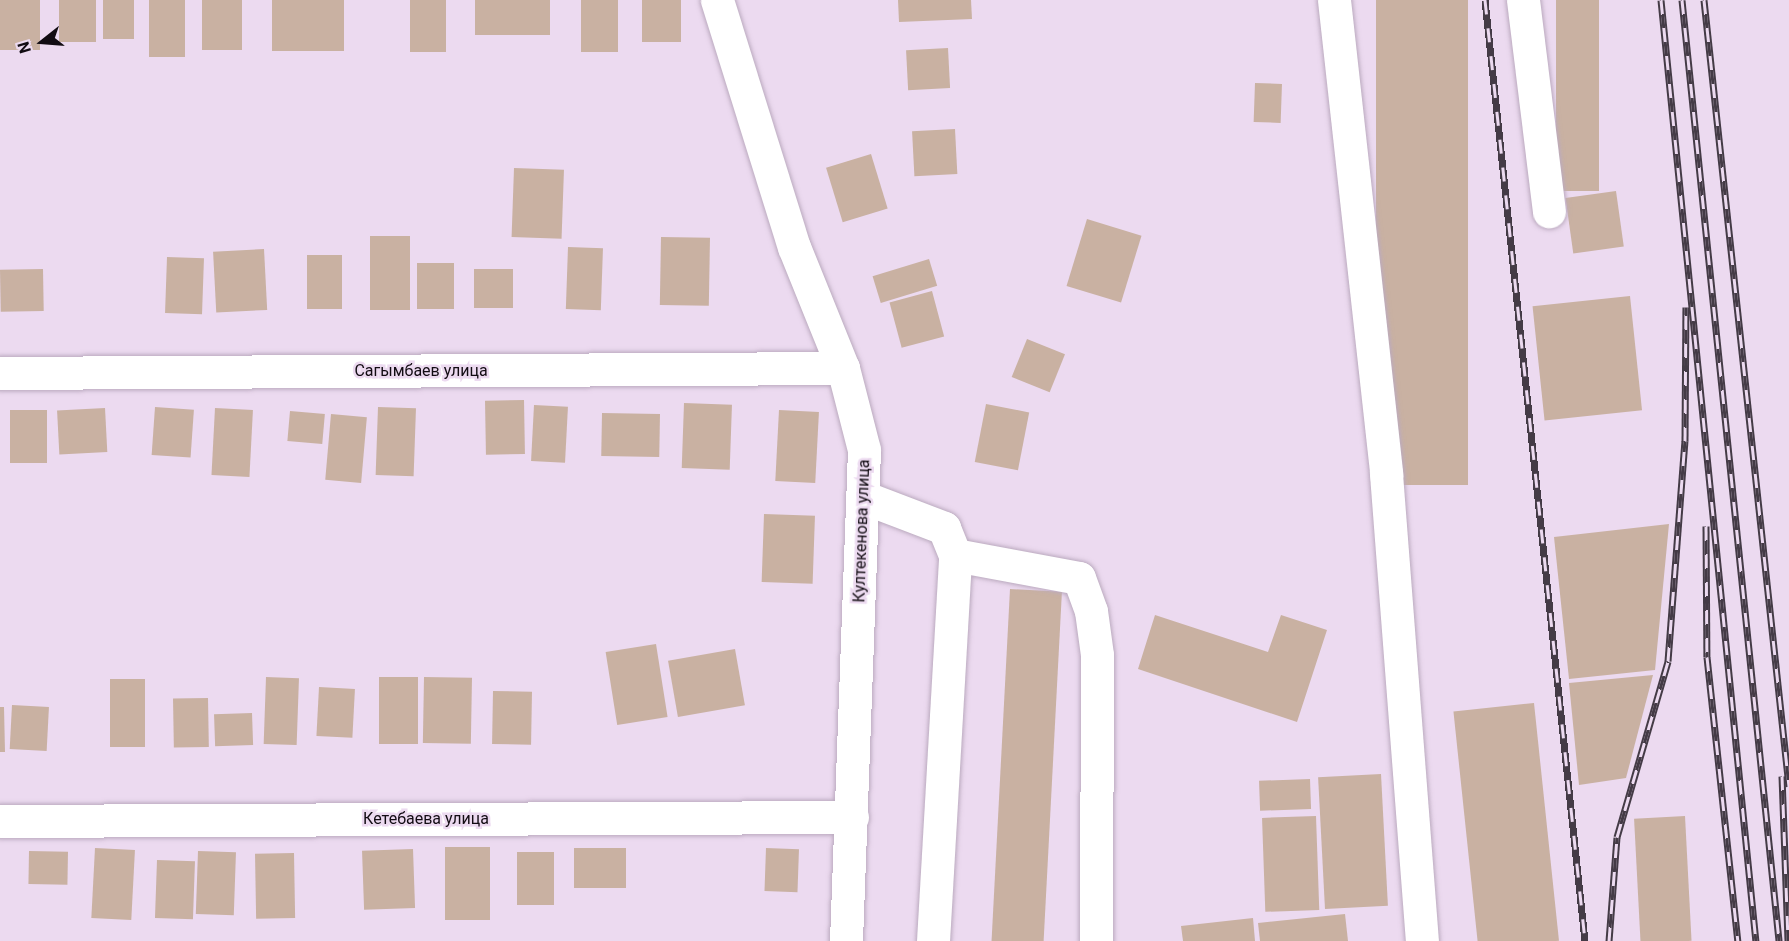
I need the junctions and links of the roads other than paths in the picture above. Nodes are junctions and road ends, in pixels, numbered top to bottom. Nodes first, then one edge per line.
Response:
1 (717, 0) edge
2 (1334, 0) edge
3 (1523, 0) edge
4 (1549, 211) dead end
5 (843, 368) junction
6 (0, 373) edge
7 (862, 496) junction
8 (955, 555) junction
9 (852, 816) junction
10 (0, 821) edge
11 (846, 941) edge
12 (933, 941) edge
13 (1096, 941) edge
14 (1422, 941) edge

1 - 5 street, Култекенова улица
2 - 14 street
3 - 4 street
5 - 6 street, Сагымбаев улица
5 - 7 street, Култекенова улица
7 - 8 street
7 - 9 street, Култекенова улица
8 - 12 street
8 - 13 street
9 - 10 street, Кетебаева улица
9 - 11 street, Култекенова улица

